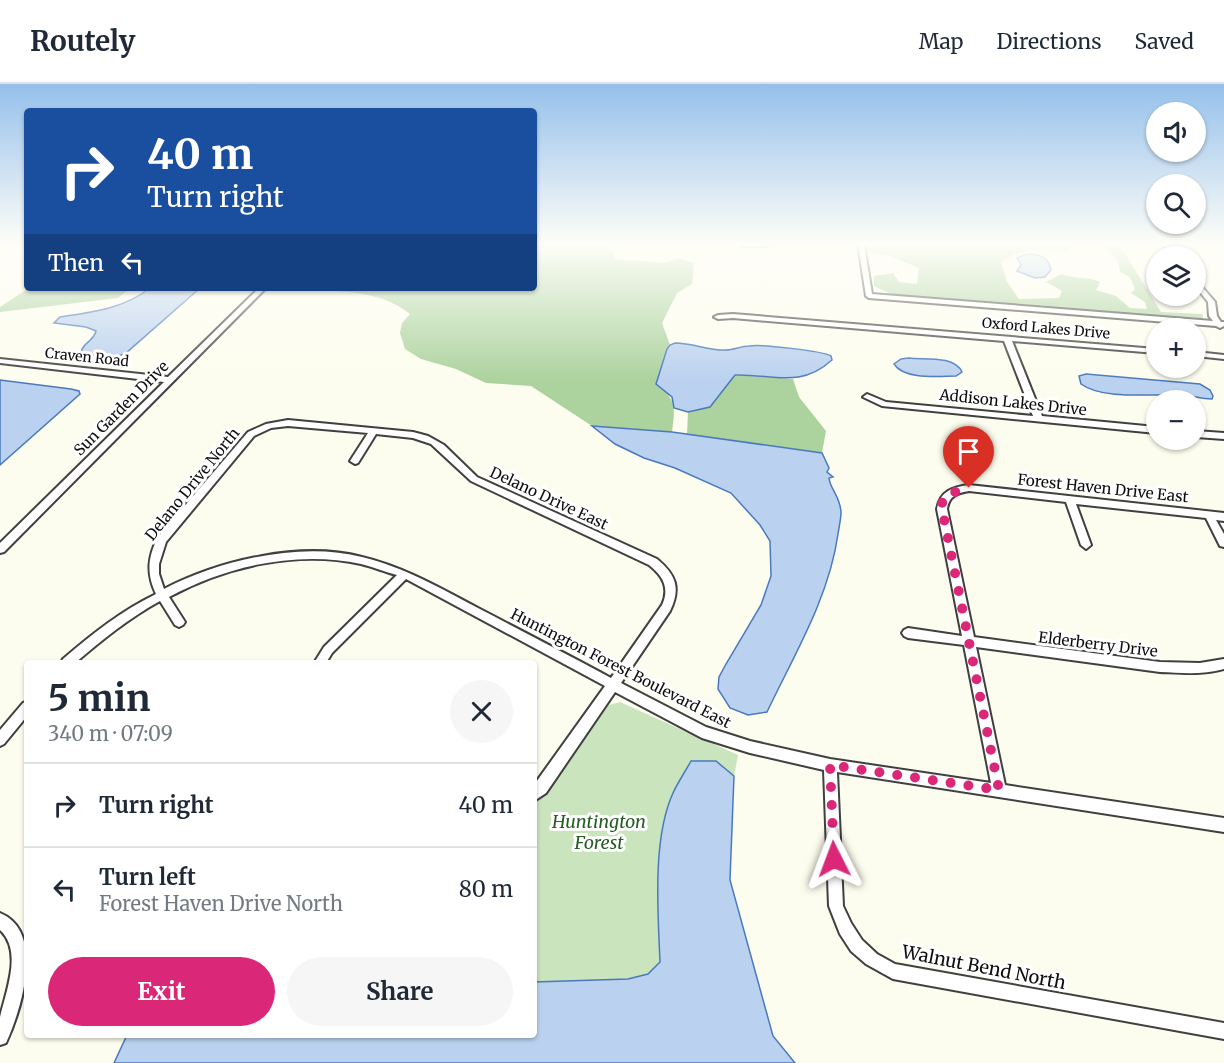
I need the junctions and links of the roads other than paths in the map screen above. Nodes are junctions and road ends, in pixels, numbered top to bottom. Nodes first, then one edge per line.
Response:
1 (868, 290) edge
2 (260, 291) edge
3 (1206, 296) edge
4 (718, 316) dead end
5 (1221, 324) edge
6 (1224, 331) edge
7 (1007, 338) junction
8 (1146, 350) edge
9 (1206, 355) edge
10 (1224, 357) edge
11 (0, 361) edge
12 (170, 380) junction
13 (867, 397) dead end
14 (1038, 418) junction
15 (260, 429) joint
16 (1146, 429) edge
17 (374, 431) junction
18 (1206, 435) edge
19 (1224, 436) edge
20 (355, 461) dead end
21 (1070, 500) junction
22 (1209, 515) junction
23 (1224, 517) edge
24 (1224, 543) edge
25 (1086, 545) dead end
26 (0, 549) edge
27 (405, 574) junction
28 (163, 595) junction
29 (179, 622) dead end
30 (908, 633) dead end
31 (969, 642) junction
32 (71, 660) edge
33 (322, 660) edge
34 (1224, 664) edge
35 (613, 685) junction
36 (24, 711) edge
37 (0, 740) edge
38 (830, 765) junction
39 (999, 790) junction
40 (537, 791) edge
41 (1224, 825) edge
42 (0, 920) edge
43 (1224, 1031) edge
44 (0, 1037) edge

1 - 5 street
2 - 12 street, Sun Garden Drive
3 - 5 street
4 - 7 street, Oxford Lakes Drive
5 - 6 street
7 - 8 street, Oxford Lakes Drive
7 - 14 street
9 - 10 street
11 - 12 street, Craven Road
12 - 26 street, Sun Garden Drive
13 - 14 street, Addison Lakes Drive
14 - 16 street, Addison Lakes Drive
15 - 17 street, Delano Drive East
15 - 28 street, Delano Drive North
17 - 20 street
17 - 35 street, Delano Drive East
18 - 19 street
21 - 22 street, Forest Haven Drive East
21 - 25 street
21 - 31 street, Forest Haven Drive East
22 - 23 street, Forest Haven Drive East
22 - 24 street
27 - 28 street, Huntington Forest Boulevard East
27 - 33 street
27 - 35 street, Huntington Forest Boulevard East
28 - 29 street, Delano Drive North
28 - 32 street, Huntington Forest Boulevard East
30 - 31 street, Elderberry Drive
31 - 34 street, Elderberry Drive
31 - 39 street
35 - 38 street, Huntington Forest Boulevard East
35 - 40 street
36 - 37 street
38 - 39 street, Huntington Forest Boulevard East
38 - 43 street, Walnut Bend North
39 - 41 street, Huntington Forest Boulevard East
42 - 44 street

